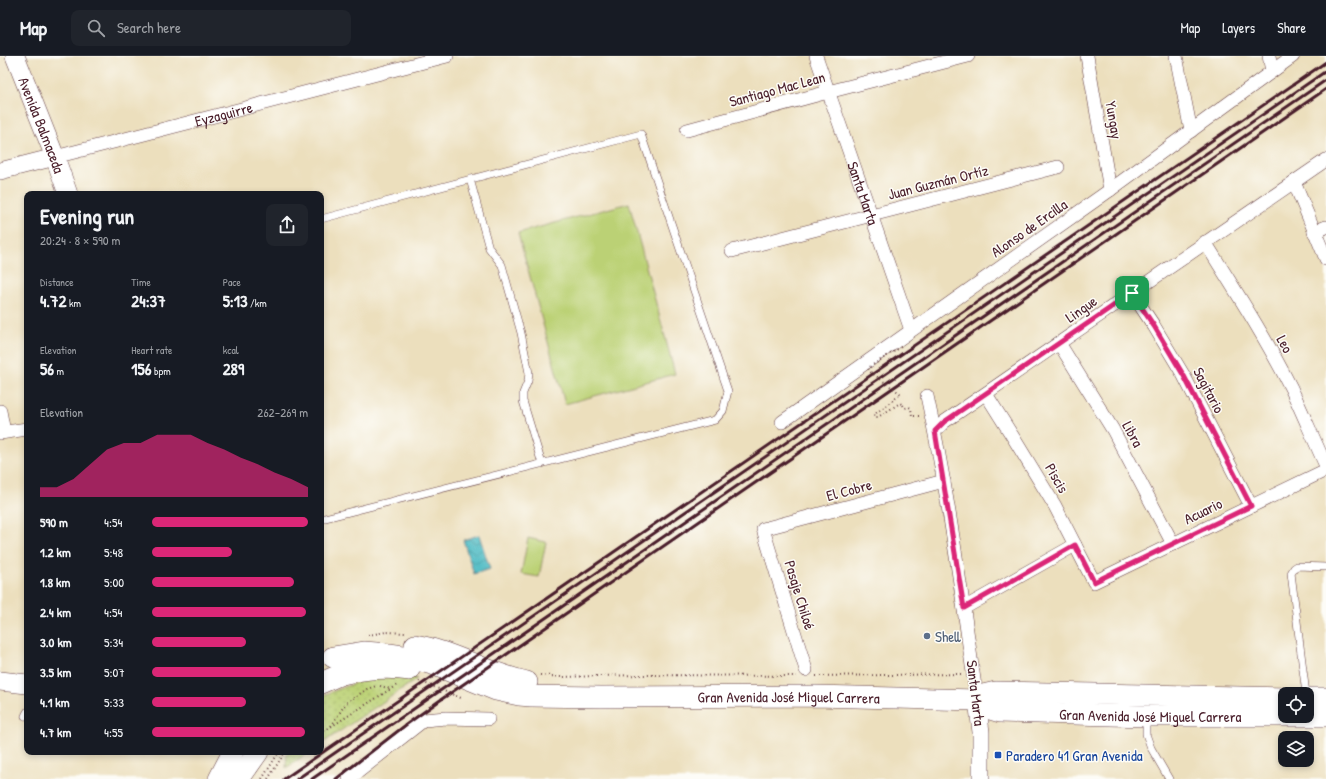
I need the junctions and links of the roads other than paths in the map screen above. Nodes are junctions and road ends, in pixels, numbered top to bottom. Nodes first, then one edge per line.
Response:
1 (16, 56) edge
2 (447, 56) edge
3 (816, 56) edge
4 (968, 56) edge
5 (1087, 56) edge
6 (1176, 56) edge
7 (1269, 56) edge
8 (1292, 56) edge
9 (1272, 71) junction
10 (828, 92) junction
11 (687, 130) dead end
12 (1190, 131) junction
13 (54, 157) junction
14 (1326, 160) edge
15 (1058, 167) dead end
16 (0, 171) edge
17 (470, 179) junction
18 (1294, 182) junction
19 (1110, 190) junction
20 (67, 191) edge
21 (871, 215) junction
22 (324, 218) edge
23 (1320, 229) edge
24 (1205, 242) junction
25 (732, 251) dead end
26 (1326, 259) edge
27 (1132, 293) junction
28 (911, 330) junction
29 (1059, 343) junction
30 (986, 394) junction
31 (927, 396) dead end
32 (0, 411) edge
33 (782, 422) dead end
34 (24, 429) edge
35 (935, 431) junction
36 (2, 433) edge
37 (542, 464) junction
38 (1326, 466) edge
39 (1326, 470) edge
40 (944, 481) junction
41 (1251, 506) junction
42 (324, 518) edge
43 (763, 529) joint
44 (1172, 544) junction
45 (1075, 545) junction
46 (1326, 567) edge
47 (1094, 582) joint
48 (964, 608) junction
49 (332, 664) edge
50 (805, 674) road end
51 (324, 678) edge
52 (0, 681) edge
53 (24, 684) edge
54 (1305, 687) edge
55 (601, 697) junction
56 (1278, 698) edge
57 (1314, 698) edge
58 (1326, 698) edge
59 (977, 700) junction
60 (1146, 716) junction
61 (1326, 716) edge
62 (488, 719) dead end
63 (231, 755) edge
64 (256, 755) edge
65 (219, 779) edge
66 (239, 779) edge
67 (349, 779) edge
68 (981, 779) edge
69 (1169, 779) edge

1 - 13 main road, Avenida Balmaceda
2 - 13 street, Eyzaguirre
3 - 10 street, Santa Marta
4 - 10 street, Santiago Mac Lean
5 - 19 street, Yungay
6 - 12 street
7 - 9 street
8 - 9 street, Alonso de Ercilla
9 - 12 street, Alonso de Ercilla
10 - 11 street, Santiago Mac Lean
10 - 21 street, Santa Marta
12 - 19 street, Alonso de Ercilla
13 - 16 street, Eyzaguirre
13 - 20 main road, Avenida Balmaceda
14 - 18 street, Lingue
15 - 21 street, Juan Guzmán Ortíz
17 - 22 lane
17 - 37 lane
17 - 37 lane
18 - 23 street
18 - 24 street, Lingue
19 - 28 street, Alonso de Ercilla
21 - 25 street, Juan Guzmán Ortíz
21 - 28 street, Santa Marta
23 - 26 street
24 - 27 street, Lingue
24 - 38 street, Leo
27 - 29 street, Lingue
27 - 41 street, Sagitario
28 - 33 street, Alonso de Ercilla
29 - 30 street, Lingue
29 - 44 street, Libra
30 - 35 street, Lingue
30 - 45 street, Piscis
31 - 35 street, Santa Marta
32 - 36 street
34 - 36 street
35 - 40 street, Santa Marta
37 - 42 lane
39 - 41 street, Acuario
40 - 43 street, El Cobre
40 - 48 street, Santa Marta
41 - 44 street, Acuario
43 - 50 street, Pasaje Chiloé
44 - 47 street, Acuario
45 - 47 street, Piscis
45 - 48 street
46 - 54 lane
48 - 59 street, Santa Marta
49 - 51 main road, Gran Avenida José Miguel Carrera
49 - 55 main road, Gran Avenida José Miguel Carrera
49 - 55 main road, Gran Avenida José Miguel Carrera
49 - 55 main road, Gran Avenida José Miguel Carrera
52 - 53 main road
55 - 59 main road, Gran Avenida José Miguel Carrera
56 - 59 main road, Gran Avenida José Miguel Carrera
57 - 58 main road
59 - 60 main road, Gran Avenida José Miguel Carrera
59 - 68 street, Santa Marta
60 - 61 main road, Gran Avenida José Miguel Carrera
60 - 69 lane
62 - 67 street
63 - 65 main road
64 - 66 main road

